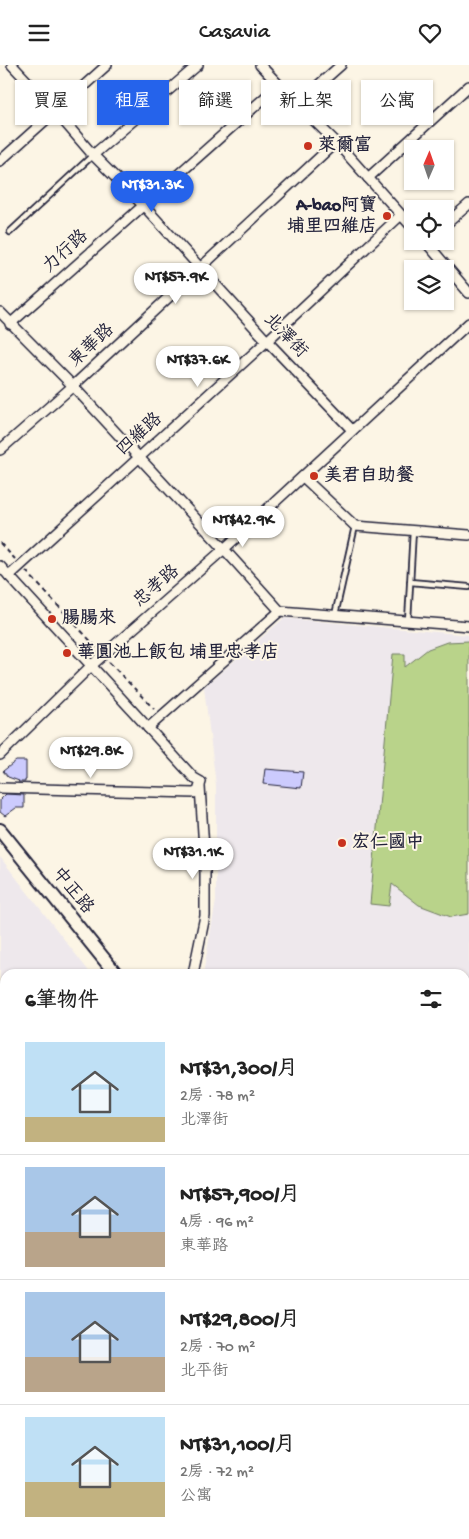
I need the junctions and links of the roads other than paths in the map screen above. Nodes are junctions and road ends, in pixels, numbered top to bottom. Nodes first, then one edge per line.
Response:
1 (12, 65) edge
2 (107, 65) edge
3 (198, 65) edge
4 (260, 65) edge
5 (341, 65) edge
6 (26, 80) edge
7 (274, 80) edge
8 (324, 80) edge
9 (87, 83) edge
10 (469, 86) edge
11 (261, 101) edge
12 (41, 125) edge
13 (67, 125) edge
14 (319, 125) edge
15 (336, 142) junction
16 (93, 155) junction
17 (0, 161) edge
18 (368, 178) junction
19 (469, 204) edge
20 (143, 205) junction
21 (401, 215) junction
22 (454, 217) edge
23 (404, 218) edge
24 (10, 232) dead end
25 (433, 250) edge
26 (199, 268) junction
27 (469, 293) edge
28 (0, 312) edge
29 (469, 323) edge
30 (10, 324) junction
31 (267, 341) junction
32 (73, 386) junction
33 (352, 430) junction
34 (0, 450) edge
35 (139, 457) junction
36 (303, 477) junction
37 (355, 526) junction
38 (413, 530) junction
39 (469, 535) edge
40 (224, 549) junction
41 (0, 566) edge
42 (9, 576) junction
43 (410, 582) junction
44 (469, 587) edge
45 (280, 611) junction
46 (335, 615) junction
47 (408, 621) junction
48 (469, 626) edge
49 (92, 665) junction
50 (148, 728) junction
51 (0, 755) edge
52 (200, 787) junction
53 (0, 788) edge
54 (0, 830) edge
55 (112, 969) edge
56 (194, 969) edge

1 - 6 street, 北澤街
2 - 9 street
3 - 16 street
4 - 7 street
5 - 8 street
10 - 18 street
11 - 20 street, 力行路
12 - 17 street
13 - 16 street, 北澤街
14 - 15 street
15 - 18 street
15 - 26 street, 東華路
16 - 20 street, 北澤街
16 - 24 lane
18 - 21 street
19 - 22 street
20 - 26 street, 北澤街
20 - 30 street, 力行路
21 - 23 street
21 - 31 street, 四維路
25 - 27 street
26 - 31 street, 北澤街
26 - 32 street, 東華路
28 - 30 street
29 - 33 street, 忠孝路
30 - 32 street
31 - 33 street, 北澤街
31 - 35 street, 四維路
32 - 34 street, 東華路
32 - 35 street
33 - 36 street, 忠孝路
35 - 40 street
35 - 42 street, 四維路
36 - 37 street
36 - 40 street, 忠孝路
37 - 38 street
37 - 46 lane
38 - 39 street
38 - 43 lane
40 - 45 street
40 - 49 street, 忠孝路
41 - 42 street
42 - 49 street
43 - 44 lane
43 - 47 lane
45 - 46 street
45 - 50 street
46 - 47 street
47 - 48 street
49 - 50 street
49 - 51 street, 忠孝路
50 - 52 street
52 - 53 street
52 - 56 street
54 - 55 main road, 中正路

